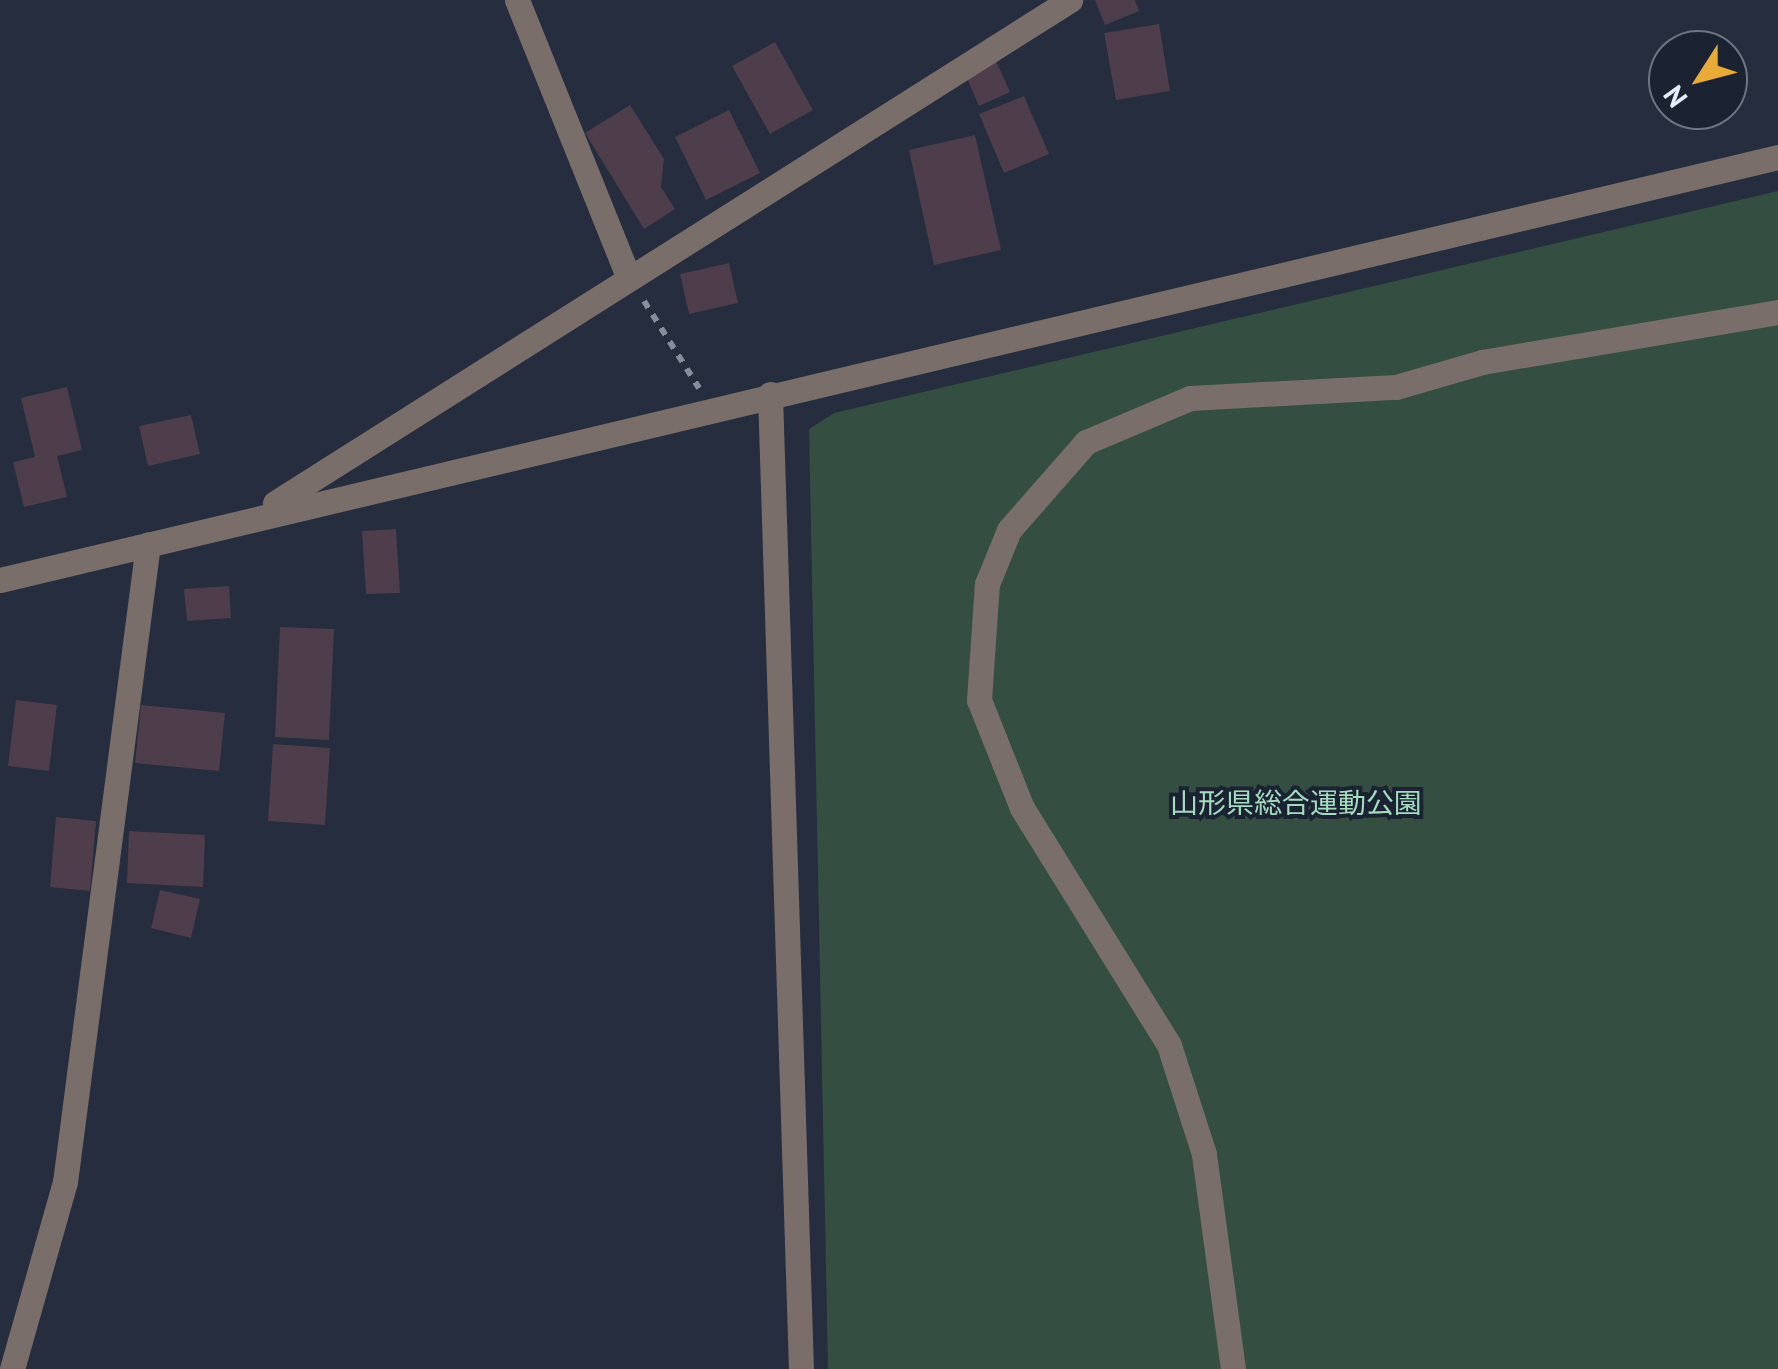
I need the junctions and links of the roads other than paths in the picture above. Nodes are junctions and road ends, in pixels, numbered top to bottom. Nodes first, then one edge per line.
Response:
1 (517, 0) edge
2 (1070, 0) edge
3 (1778, 157) edge
4 (628, 276) junction
5 (1778, 312) edge
6 (770, 394) junction
7 (262, 511) junction
8 (148, 544) junction
9 (0, 580) edge
10 (12, 1369) edge
11 (801, 1369) edge
12 (1233, 1369) edge

1 - 4 street
2 - 4 street
3 - 6 street
4 - 7 street
5 - 12 street
6 - 7 street
6 - 11 street
7 - 8 street
8 - 9 street
8 - 10 street

